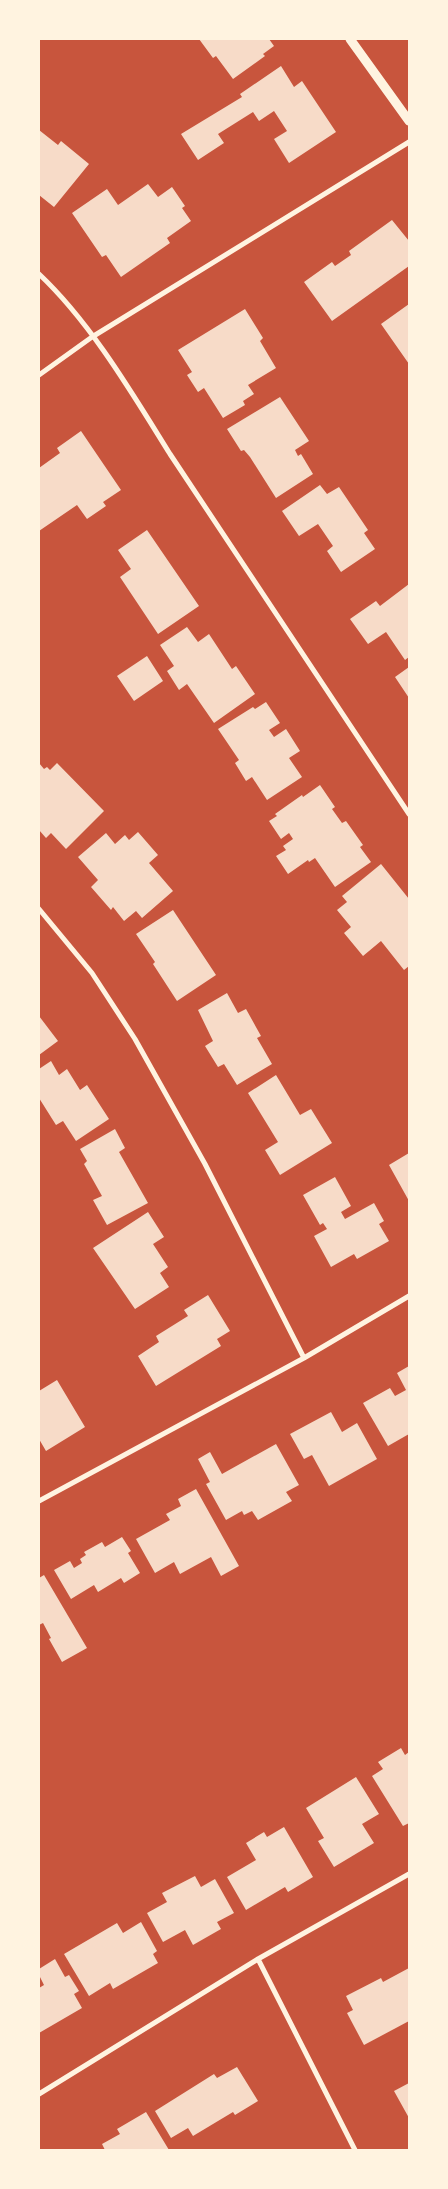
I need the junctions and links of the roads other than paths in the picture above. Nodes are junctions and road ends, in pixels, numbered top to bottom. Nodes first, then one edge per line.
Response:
1 (350, 39) edge
2 (409, 121) edge
3 (409, 142) edge
4 (39, 274) edge
5 (92, 337) junction
6 (39, 375) edge
7 (409, 814) edge
8 (39, 909) edge
9 (409, 1296) edge
10 (304, 1358) junction
11 (39, 1501) edge
12 (409, 1874) edge
13 (258, 1959) junction
14 (39, 2094) edge
15 (355, 2150) edge

1 - 2 street
3 - 5 street
4 - 5 street
5 - 6 street
5 - 7 street
8 - 10 street
9 - 10 street
10 - 11 street
12 - 13 street
13 - 14 street
13 - 15 street

